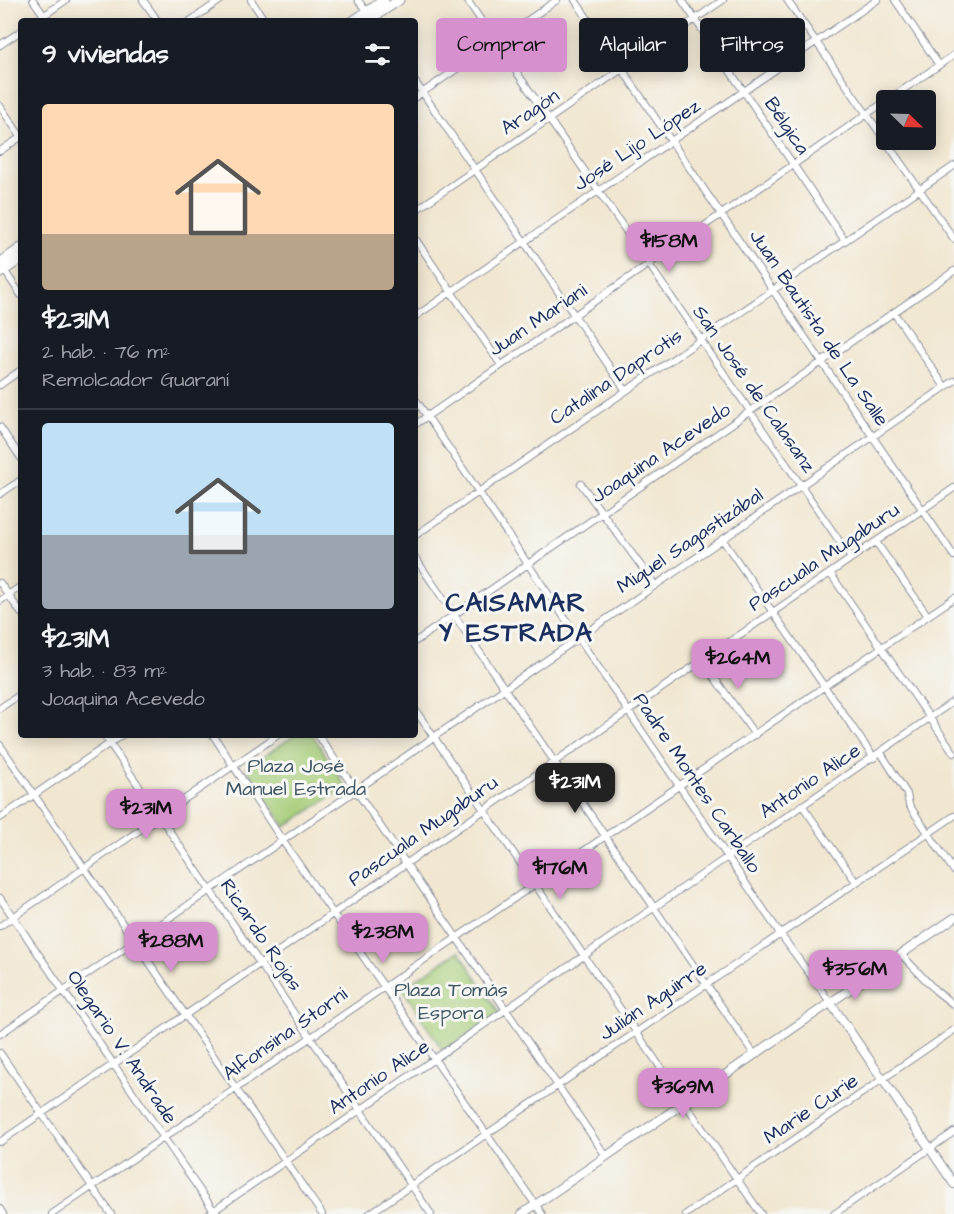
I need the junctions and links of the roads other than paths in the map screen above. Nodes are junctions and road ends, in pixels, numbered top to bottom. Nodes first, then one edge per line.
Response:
1 (33, 0) edge
2 (66, 0) edge
3 (143, 0) edge
4 (220, 0) edge
5 (251, 0) edge
6 (358, 0) edge
7 (384, 0) edge
8 (399, 0) edge
9 (467, 0) edge
10 (557, 0) edge
11 (575, 0) edge
12 (682, 0) edge
13 (723, 0) edge
14 (787, 0) edge
15 (878, 0) edge
16 (895, 0) edge
17 (46, 18) edge
18 (156, 18) edge
19 (194, 18) edge
20 (263, 18) edge
21 (370, 18) edge
22 (479, 18) edge
23 (531, 18) edge
24 (587, 18) edge
25 (695, 19) junction
26 (688, 24) edge
27 (18, 33) edge
28 (816, 42) junction
29 (0, 45) edge
30 (954, 55) edge
31 (939, 65) junction
32 (453, 72) edge
33 (516, 72) edge
34 (618, 72) edge
35 (624, 72) edge
36 (903, 90) edge
37 (744, 92) junction
38 (419, 95) edge
39 (0, 106) edge
40 (876, 109) edge
41 (867, 115) junction
42 (548, 119) junction
43 (18, 133) edge
44 (18, 139) edge
45 (672, 141) junction
46 (0, 151) edge
47 (793, 165) junction
48 (954, 166) edge
49 (475, 170) junction
50 (919, 190) junction
51 (598, 191) junction
52 (418, 209) edge
53 (722, 214) junction
54 (954, 239) edge
55 (845, 241) junction
56 (524, 242) junction
57 (418, 243) edge
58 (18, 252) edge
59 (18, 260) edge
60 (648, 264) junction
61 (1, 268) edge
62 (954, 271) edge
63 (774, 290) junction
64 (18, 291) edge
65 (451, 292) junction
66 (894, 313) junction
67 (418, 315) edge
68 (574, 315) junction
69 (700, 340) junction
70 (823, 362) junction
71 (501, 365) junction
72 (18, 372) edge
73 (954, 381) edge
74 (0, 385) edge
75 (945, 387) junction
76 (626, 391) junction
77 (418, 403) edge
78 (749, 412) junction
79 (427, 416) junction
80 (418, 423) edge
81 (0, 428) edge
82 (874, 436) junction
83 (18, 454) edge
84 (18, 482) edge
85 (581, 484) dead end
86 (801, 485) junction
87 (954, 488) edge
88 (478, 492) junction
89 (0, 494) edge
90 (923, 509) junction
91 (602, 513) junction
92 (418, 534) edge
93 (722, 539) junction
94 (876, 542) junction
95 (954, 556) edge
96 (852, 558) junction
97 (418, 562) edge
98 (528, 564) junction
99 (830, 573) junction
100 (0, 583) edge
101 (655, 585) junction
102 (18, 588) edge
103 (8, 595) junction
104 (954, 598) edge
105 (0, 601) edge
106 (18, 609) edge
107 (773, 612) junction
108 (453, 615) junction
109 (928, 616) junction
110 (578, 638) junction
111 (418, 640) edge
112 (882, 648) junction
113 (702, 660) junction
114 (825, 687) junction
115 (504, 689) junction
116 (18, 696) edge
117 (954, 701) edge
118 (0, 708) edge
119 (628, 711) junction
120 (418, 714) edge
121 (930, 718) junction
122 (755, 735) junction
123 (433, 737) junction
124 (106, 738) edge
125 (118, 738) edge
126 (215, 738) edge
127 (274, 738) edge
128 (320, 738) edge
129 (110, 743) junction
130 (0, 745) edge
131 (881, 753) junction
132 (954, 753) edge
133 (874, 758) junction
134 (554, 762) junction
135 (234, 765) junction
136 (679, 786) junction
137 (356, 790) junction
138 (34, 795) junction
139 (802, 806) junction
140 (484, 809) junction
141 (160, 816) junction
142 (954, 816) edge
143 (0, 819) edge
144 (929, 833) junction
145 (605, 837) junction
146 (282, 840) junction
147 (727, 857) junction
148 (405, 863) junction
149 (84, 868) junction
150 (954, 871) edge
151 (856, 882) junction
152 (535, 885) junction
153 (210, 890) junction
154 (0, 898) edge
155 (654, 908) junction
156 (333, 913) junction
157 (13, 917) junction
158 (954, 918) edge
159 (0, 926) edge
160 (781, 935) junction
161 (456, 939) junction
162 (135, 941) junction
163 (901, 954) junction
164 (584, 956) junction
165 (260, 963) junction
166 (706, 985) junction
167 (384, 986) junction
168 (63, 990) junction
169 (830, 1002) junction
170 (954, 1005) edge
171 (504, 1010) junction
172 (185, 1015) junction
173 (954, 1030) edge
174 (636, 1032) junction
175 (0, 1034) edge
176 (310, 1038) junction
177 (0, 1053) edge
178 (754, 1054) junction
179 (434, 1060) junction
180 (113, 1064) junction
181 (883, 1079) junction
182 (558, 1086) junction
183 (236, 1088) junction
184 (684, 1102) junction
185 (359, 1110) junction
186 (41, 1113) junction
187 (954, 1132) edge
188 (486, 1135) junction
189 (164, 1137) junction
190 (0, 1142) edge
191 (930, 1148) junction
192 (606, 1156) junction
193 (285, 1161) junction
194 (737, 1179) junction
195 (954, 1184) edge
196 (412, 1185) junction
197 (92, 1187) junction
198 (535, 1205) junction
199 (0, 1209) edge
200 (213, 1213) edge
201 (3, 1214) edge
202 (52, 1214) edge
203 (111, 1214) edge
204 (322, 1214) edge
205 (369, 1214) edge
206 (431, 1214) edge
207 (522, 1214) edge
208 (542, 1214) edge
209 (686, 1214) edge
210 (761, 1214) edge
211 (834, 1214) edge

1 - 17 street
2 - 17 street
3 - 18 street
4 - 19 street
5 - 20 street
6 - 21 street
7 - 21 main road
8 - 21 main road
9 - 22 street, San José de Calasanz
10 - 23 street
11 - 24 street, Juan Bautista de La Salle
12 - 25 street, Bélgica
13 - 25 street, Aragón
14 - 28 street
15 - 28 street, José Lijo López
16 - 31 street
25 - 26 street, Aragón
25 - 37 street, Bélgica
27 - 29 street
28 - 37 street, José Lijo López
28 - 41 street
30 - 31 street, Juan Mariani
31 - 36 street, Juan Mariani
32 - 38 street
33 - 42 street, San José de Calasanz
34 - 42 street, Aragón
35 - 45 street, Juan Bautista de La Salle
37 - 45 street, José Lijo López
37 - 47 street, Bélgica
38 - 49 street
39 - 43 street
40 - 41 street, Juan Mariani
41 - 47 street, Juan Mariani
41 - 50 street
42 - 49 street, Aragón
42 - 51 street, San José de Calasanz
44 - 46 street
45 - 51 street, José Lijo López
45 - 53 street, Juan Bautista de La Salle
47 - 53 street, Juan Mariani
47 - 55 street, Bélgica
48 - 50 street, Catalina Daprotis
49 - 52 street, Aragón
49 - 56 street
50 - 54 street
50 - 55 street, Catalina Daprotis
51 - 56 street, José Lijo López
51 - 60 street, San José de Calasanz
53 - 60 street, Juan Mariani
53 - 63 street, Juan Bautista de La Salle
55 - 63 street, Catalina Daprotis
56 - 65 street, José Lijo López
56 - 68 street
57 - 65 street
58 - 61 main road
59 - 61 main road
60 - 68 street, Juan Mariani
60 - 69 street, San José de Calasanz
61 - 64 street
62 - 66 street, Joaquina Acevedo
63 - 69 street, Catalina Daprotis
63 - 70 street, Juan Bautista de La Salle
65 - 67 street, José Lijo López
65 - 71 street
66 - 70 street, Joaquina Acevedo
66 - 75 street
68 - 71 street, Juan Mariani
68 - 76 street
69 - 76 street, Catalina Daprotis
69 - 78 street, San José de Calasanz
70 - 78 street, Joaquina Acevedo
70 - 82 street, Juan Bautista de La Salle
71 - 79 street, Juan Mariani
72 - 74 street
73 - 75 street, Miguel Sagastizábal
75 - 82 street, Miguel Sagastizábal
76 - 88 street, Catalina Daprotis
77 - 79 street, Padre Montes Carballo
78 - 86 street, San José de Calasanz
78 - 91 street, Joaquina Acevedo
79 - 80 street, Juan Mariani
79 - 88 street, Padre Montes Carballo
81 - 83 street
82 - 86 street, Miguel Sagastizábal
82 - 90 street, Juan Bautista de La Salle
84 - 89 street
85 - 91 street
86 - 93 street, Miguel Sagastizábal
86 - 96 street, San José de Calasanz
87 - 90 street, Pascuala Mugaburu
88 - 92 street, Catalina Daprotis
88 - 98 street, Padre Montes Carballo
90 - 94 street, Pascuala Mugaburu
90 - 95 street, Juan Bautista de La Salle
91 - 98 street, Joaquina Acevedo
91 - 101 street
93 - 101 street, Miguel Sagastizábal
93 - 107 street
94 - 96 street, Pascuala Mugaburu
94 - 109 street
96 - 99 street, Pascuala Mugaburu
97 - 108 street
98 - 108 street, Joaquina Acevedo
98 - 110 street, Padre Montes Carballo
99 - 107 street, Pascuala Mugaburu
99 - 112 street
100 - 103 street
101 - 110 street, Miguel Sagastizábal
102 - 103 street
103 - 105 street
103 - 106 street
104 - 109 street, Alfonsina Storni
107 - 113 street, Pascuala Mugaburu
107 - 114 street
108 - 111 street, Joaquina Acevedo
108 - 115 street
109 - 112 street, Alfonsina Storni
110 - 115 street, Miguel Sagastizábal
110 - 119 street, Padre Montes Carballo
112 - 114 street, Alfonsina Storni
112 - 121 street
113 - 119 street, Pascuala Mugaburu
113 - 122 street
114 - 122 street, Alfonsina Storni
114 - 133 street
115 - 123 street, Miguel Sagastizábal
115 - 134 street
116 - 118 street
117 - 121 street, Antonio Alice
119 - 134 street, Pascuala Mugaburu
119 - 136 street, Padre Montes Carballo
120 - 123 street
121 - 131 street, Antonio Alice
121 - 132 street
122 - 136 street, Alfonsina Storni
123 - 137 street, Miguel Sagastizábal
123 - 140 street
124 - 129 street, Ricardo Rojas
125 - 129 street
126 - 135 street
127 - 135 street
128 - 137 street
129 - 138 street
129 - 141 street, Ricardo Rojas
130 - 138 street
131 - 133 street, Antonio Alice
131 - 144 street
133 - 139 street, Antonio Alice
134 - 140 street, Pascuala Mugaburu
134 - 145 street
135 - 141 street
135 - 146 street
136 - 145 street, Alfonsina Storni
136 - 147 street, Padre Montes Carballo
137 - 146 street, Miguel Sagastizábal
137 - 148 street
138 - 143 street
138 - 149 street
139 - 147 street, Antonio Alice
139 - 151 street
140 - 148 street, Pascuala Mugaburu
140 - 152 street
141 - 149 street
141 - 153 street, Ricardo Rojas
142 - 144 street, Julián Aguirre
144 - 150 street
144 - 151 street, Julián Aguirre
145 - 152 street, Alfonsina Storni
145 - 155 street
146 - 153 street, Miguel Sagastizábal
146 - 156 street
147 - 155 street, Antonio Alice
147 - 160 street, Padre Montes Carballo
148 - 156 street, Pascuala Mugaburu
148 - 161 street
149 - 157 street
149 - 162 street
151 - 160 street, Julián Aguirre
152 - 161 street, Alfonsina Storni
152 - 164 street
153 - 162 street, Miguel Sagastizábal
153 - 165 street, Ricardo Rojas
154 - 157 street, Olegario V. Andrade
155 - 164 street, Antonio Alice
155 - 166 street
156 - 165 street, Pascuala Mugaburu
156 - 167 street
157 - 159 street
157 - 168 street, Olegario V. Andrade
158 - 163 main road
160 - 166 street, Julián Aguirre
160 - 169 street, Padre Montes Carballo
161 - 167 street, Alfonsina Storni
161 - 171 street
162 - 168 street, Miguel Sagastizábal
162 - 172 street
163 - 169 main road
163 - 170 street
164 - 171 street, Antonio Alice
164 - 174 street
165 - 172 street, Pascuala Mugaburu
165 - 176 street, Ricardo Rojas
166 - 174 street, Julián Aguirre
166 - 178 street
167 - 176 street, Alfonsina Storni
167 - 179 street
168 - 175 street, Miguel Sagastizábal
168 - 180 street, Olegario V. Andrade
169 - 178 main road
169 - 181 street, Padre Montes Carballo
171 - 179 street, Antonio Alice
171 - 182 street
172 - 180 street, Pascuala Mugaburu
172 - 183 street
173 - 181 street, Marie Curie
174 - 182 street, Julián Aguirre
174 - 184 street
176 - 183 street, Alfonsina Storni
176 - 185 street, Ricardo Rojas
177 - 186 street
178 - 184 main road
179 - 185 street, Antonio Alice
179 - 188 street
180 - 186 street, Pascuala Mugaburu
180 - 189 street, Olegario V. Andrade
181 - 191 street, Padre Montes Carballo
181 - 194 street, Marie Curie
182 - 188 street, Julián Aguirre
182 - 192 street
183 - 189 street, Alfonsina Storni
183 - 193 street
184 - 192 main road
184 - 194 street
185 - 193 street, Antonio Alice
185 - 196 street, Ricardo Rojas
186 - 190 street, Pascuala Mugaburu
186 - 197 street
187 - 191 street
188 - 196 street, Julián Aguirre
188 - 198 street
189 - 197 street, Alfonsina Storni
189 - 200 street, Olegario V. Andrade
191 - 195 street, Padre Montes Carballo
191 - 211 street
192 - 198 main road
193 - 200 street, Antonio Alice
193 - 204 street
194 - 209 street, Marie Curie
194 - 210 street
196 - 205 street, Julián Aguirre
196 - 206 street, Ricardo Rojas
197 - 202 street, Alfonsina Storni
197 - 203 street
198 - 207 main road
198 - 208 street
199 - 201 street

